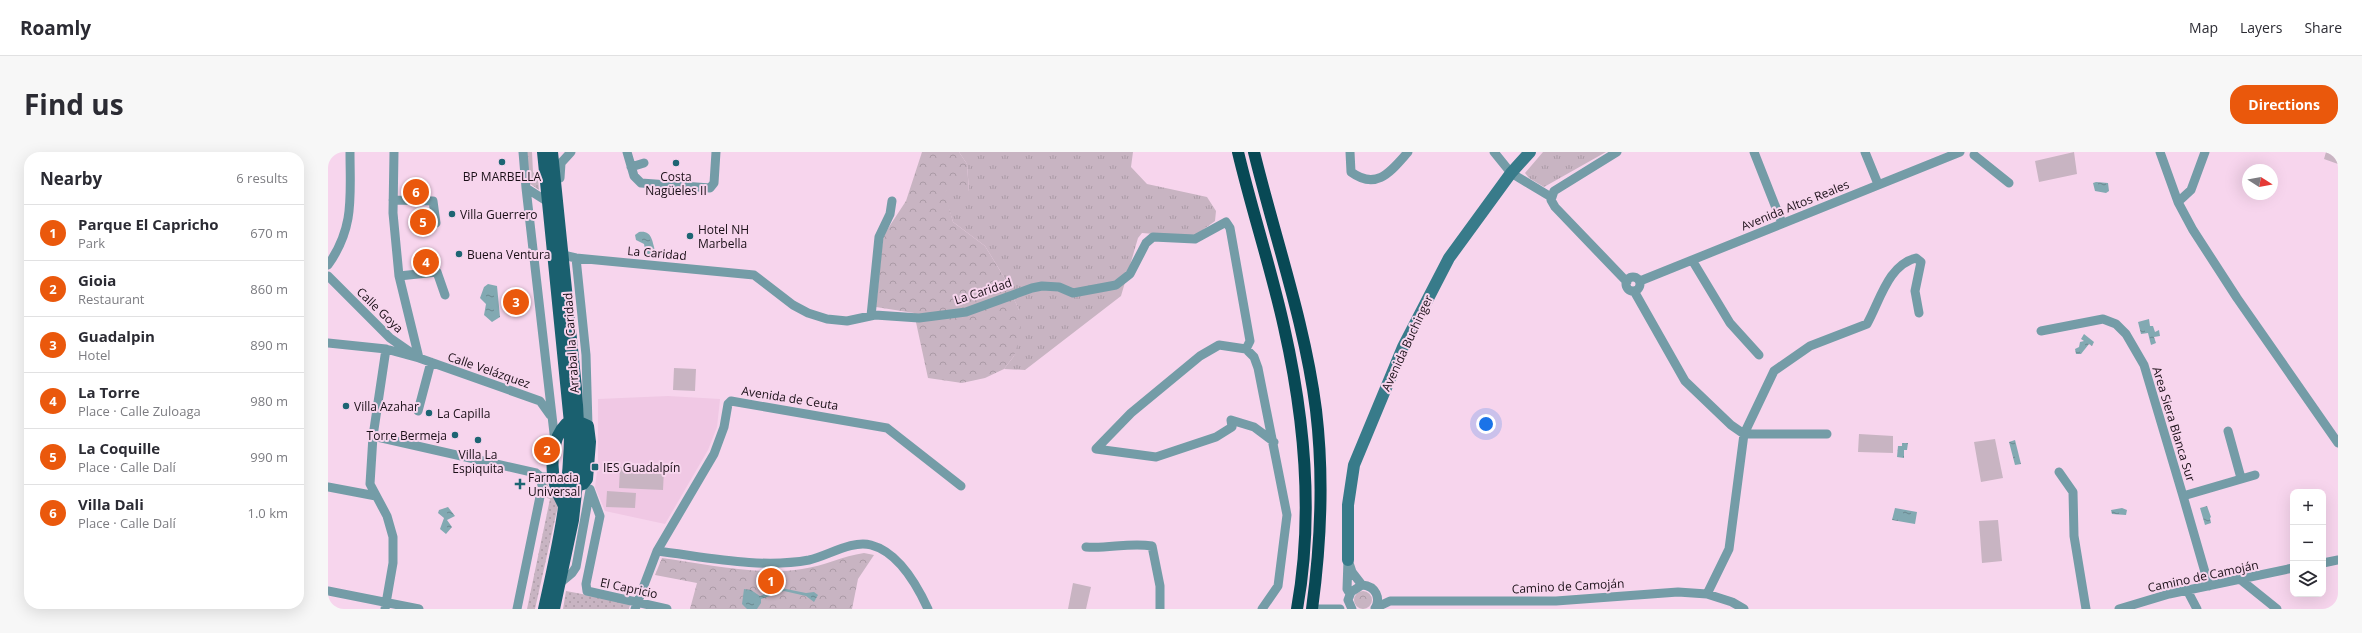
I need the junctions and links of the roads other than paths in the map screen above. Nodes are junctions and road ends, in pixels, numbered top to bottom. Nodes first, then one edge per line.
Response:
1 (350, 152) edge
2 (394, 152) edge
3 (522, 152) edge
4 (571, 152) edge
5 (626, 152) edge
6 (716, 152) edge
7 (1238, 152) edge
8 (1254, 152) edge
9 (1350, 152) edge
10 (1408, 152) edge
11 (1494, 152) edge
12 (1530, 152) edge
13 (1616, 152) edge
14 (1754, 152) edge
15 (1865, 152) edge
16 (1962, 152) edge
17 (2160, 152) edge
18 (2204, 152) edge
19 (550, 153) edge
20 (1975, 153) edge
21 (644, 162) dead end
22 (631, 166) junction
23 (1511, 173) junction
24 (2009, 183) dead end
25 (1878, 184) junction
26 (526, 188) junction
27 (1551, 197) junction
28 (393, 200) junction
29 (892, 201) dead end
30 (2178, 202) junction
31 (552, 203) junction
32 (436, 223) dead end
33 (1782, 223) junction
34 (563, 255) junction
35 (576, 258) junction
36 (1692, 260) junction
37 (328, 265) edge
38 (328, 276) edge
39 (399, 276) junction
40 (1640, 281) junction
41 (1627, 282) junction
42 (1634, 292) junction
43 (445, 296) dead end
44 (1919, 313) dead end
45 (871, 316) junction
46 (2041, 332) dead end
47 (328, 343) edge
48 (1246, 349) junction
49 (386, 350) junction
50 (1759, 355) dead end
51 (572, 356) junction
52 (586, 356) junction
53 (419, 358) junction
54 (431, 362) junction
55 (548, 388) junction
56 (581, 390) junction
57 (540, 401) junction
58 (418, 411) dead end
59 (552, 417) junction
60 (579, 424) junction
61 (2228, 431) dead end
62 (1744, 434) junction
63 (1827, 434) dead end
64 (373, 436) junction
65 (1107, 437) junction
66 (1274, 442) junction
67 (2338, 443) edge
68 (556, 444) junction
69 (1115, 453) junction
70 (2059, 472) dead end
71 (2256, 475) dead end
72 (541, 477) junction
73 (554, 478) junction
74 (2241, 478) junction
75 (582, 484) junction
76 (961, 486) dead end
77 (328, 487) edge
78 (376, 496) junction
79 (2183, 496) junction
80 (565, 510) junction
81 (1086, 547) dead end
82 (657, 551) junction
83 (1348, 560) junction
84 (2338, 560) edge
85 (2326, 562) edge
86 (2290, 569) edge
87 (2241, 580) junction
88 (1362, 585) junction
89 (2209, 586) junction
90 (2188, 590) junction
91 (328, 591) edge
92 (1377, 594) junction
93 (1707, 594) junction
94 (1349, 595) junction
95 (1390, 601) junction
96 (1476, 605) edge
97 (385, 606) edge
98 (636, 606) edge
99 (1336, 608) edge
100 (419, 609) edge
101 (517, 609) edge
102 (544, 609) edge
103 (554, 609) edge
104 (667, 609) edge
105 (928, 609) edge
106 (1160, 609) edge
107 (1262, 609) edge
108 (1297, 609) edge
109 (1312, 609) edge
110 (1316, 609) edge
111 (1352, 609) edge
112 (1375, 609) edge
113 (1744, 609) edge
114 (2086, 609) edge
115 (2119, 609) edge
116 (2197, 609) edge
117 (2277, 609) edge

1 - 37 street
2 - 28 street
3 - 26 street
4 - 31 street
5 - 22 street
6 - 22 street
7 - 108 highway
8 - 109 highway
9 - 10 street
11 - 23 street
12 - 23 street, Avenida Buchinger
13 - 27 street
14 - 33 street
15 - 25 street
16 - 20 street
16 - 25 street, Avenida Altos Reales
17 - 30 street
18 - 30 street
19 - 31 main road
20 - 24 street
21 - 22 street
23 - 27 street
23 - 83 street, Avenida Buchinger
25 - 33 street, Avenida Altos Reales
26 - 31 street
26 - 55 street
27 - 41 street
28 - 32 street
28 - 39 street
29 - 45 street
30 - 67 street
31 - 34 main road
31 - 60 main road
33 - 36 street, Avenida Altos Reales
34 - 35 street, La Caridad
34 - 51 main road
35 - 45 street, La Caridad
35 - 52 street, Arrabal la Caridad
36 - 40 street, Avenida Altos Reales
36 - 50 street
38 - 53 street, Calle Goya
39 - 43 street
39 - 53 street
40 - 41 street
40 - 42 street
41 - 42 street
42 - 62 street
44 - 62 street
45 - 48 street, La Caridad
46 - 79 street, Area Siera Blanca Sur
47 - 49 street, Calle Velázquez
48 - 65 street
48 - 66 street
49 - 53 street, Calle Velázquez
49 - 64 street
51 - 52 street
51 - 56 main road
52 - 56 street, Arrabal la Caridad
53 - 54 street, Calle Velázquez
54 - 57 street, Calle Velázquez
54 - 58 street, Calle Velázquez
55 - 57 street, Calle Velázquez
55 - 59 street
56 - 60 main road
57 - 59 street, Calle Velázquez
59 - 68 street
60 - 68 main road
60 - 75 main road
61 - 74 street
62 - 63 street
62 - 93 street
64 - 72 street
64 - 78 street
65 - 69 street
65 - 69 street
66 - 69 street
66 - 107 street
68 - 73 main road
70 - 114 street
71 - 74 street, Area Siera Blanca Sur
72 - 73 street
72 - 101 street
73 - 75 main road
73 - 80 main road
74 - 79 street, Area Siera Blanca Sur
75 - 80 main road
75 - 98 street, El Capricio
75 - 103 main road
76 - 82 street, Avenida de Ceuta
77 - 78 street
78 - 97 street
79 - 89 street, Area Siera Blanca Sur
80 - 102 main road
81 - 106 street
82 - 98 street, Avenida de Ceuta
82 - 105 street
83 - 88 street, Avenida Buchinger
83 - 94 street, Avenida Buchinger
84 - 85 street
86 - 87 street, Camino de Camoján
87 - 89 street, Camino de Camoján
87 - 117 street
88 - 92 street, Camino de Camoján
88 - 94 street
89 - 90 street, Camino de Camoján
90 - 115 street, Camino de Camoján
90 - 116 street
91 - 97 street
92 - 95 street, Camino de Camoján
92 - 112 street
93 - 96 street, Camino de Camoján
93 - 113 street, Camino de Camoján
94 - 99 street
94 - 111 street, Avenida Buchinger
95 - 96 street, Camino de Camoján
95 - 112 street, Camino de Camoján
97 - 100 street
98 - 104 street, El Capricio
99 - 110 street

